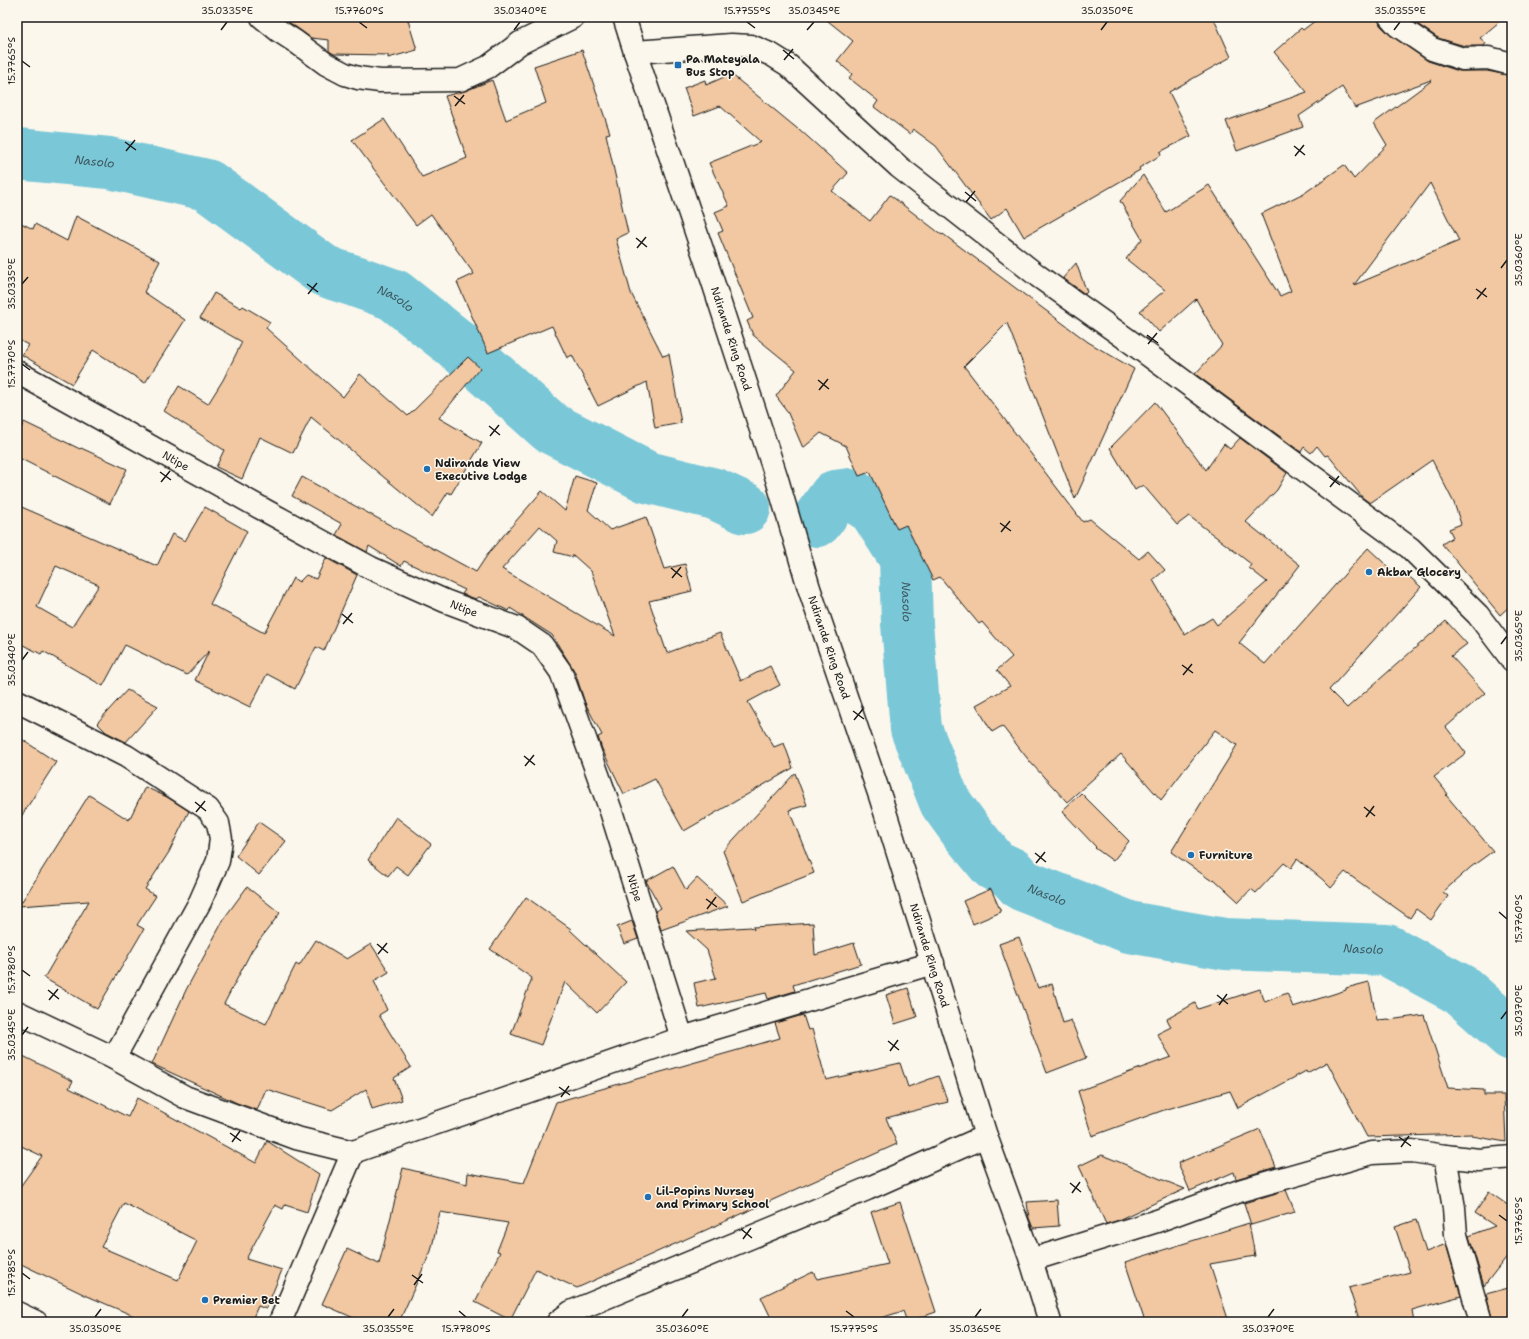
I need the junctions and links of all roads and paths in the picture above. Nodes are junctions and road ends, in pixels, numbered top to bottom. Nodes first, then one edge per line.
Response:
1 (262, 17) edge
2 (573, 17) edge
3 (624, 17) edge
4 (1390, 17) edge
5 (635, 52) junction
6 (1512, 64) edge
7 (17, 372) edge
8 (1512, 660) edge
9 (17, 701) edge
10 (933, 964) junction
11 (17, 1012) edge
12 (682, 1038) junction
13 (114, 1058) junction
14 (986, 1136) junction
15 (353, 1152) junction
16 (1445, 1156) junction
17 (1512, 1157) edge
18 (1031, 1260) junction
19 (17, 1313) edge
20 (36, 1322) edge
21 (280, 1322) edge
22 (558, 1322) edge
23 (1050, 1322) edge
24 (1481, 1322) edge

1 - 2 street
3 - 5 street, Ndirande Ring Road
4 - 6 street
5 - 8 street
5 - 10 street, Ndirande Ring Road
7 - 12 street, Ntipe
9 - 13 street
10 - 12 street
10 - 14 street, Ndirande Ring Road
11 - 13 street
12 - 15 street
13 - 15 street
14 - 18 street, Ndirande Ring Road
14 - 22 street
15 - 21 street
16 - 17 street
16 - 18 street
16 - 24 street
18 - 23 street, Ndirande Ring Road
19 - 20 street

